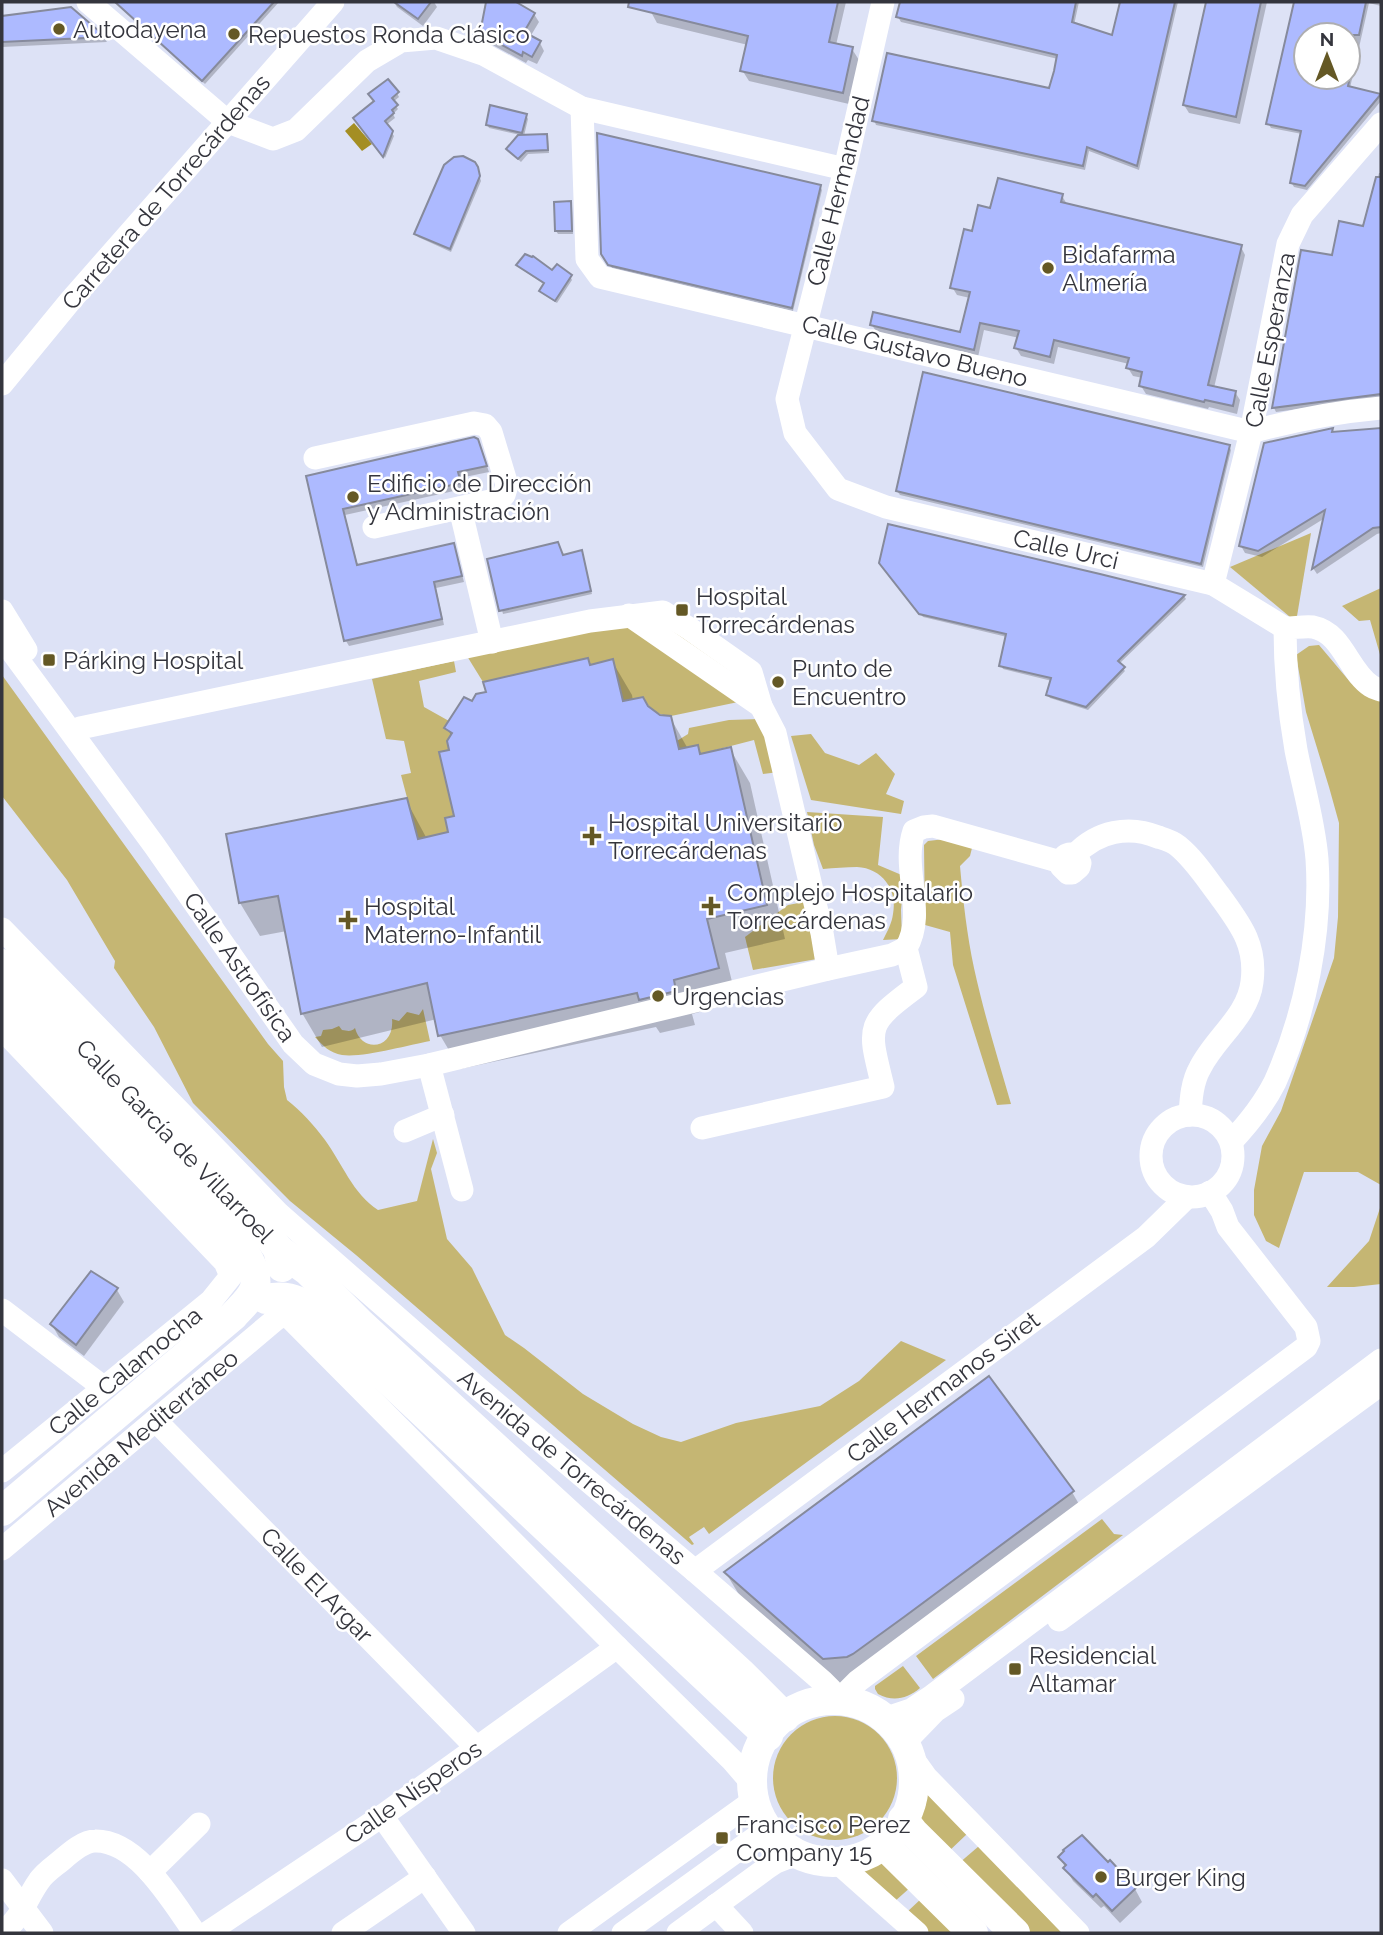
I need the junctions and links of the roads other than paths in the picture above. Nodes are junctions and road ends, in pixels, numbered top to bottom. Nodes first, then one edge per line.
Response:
1 (88, 2) edge
2 (333, 2) edge
3 (883, 2) edge
4 (583, 108) junction
5 (228, 122) junction
6 (1381, 124) edge
7 (845, 169) junction
8 (806, 325) junction
9 (2, 384) edge
10 (1381, 408) edge
11 (1251, 432) junction
12 (315, 458) dead end
13 (838, 489) joint
14 (460, 508) junction
15 (374, 527) dead end
16 (1213, 584) junction
17 (2, 611) edge
18 (1285, 628) junction
19 (2, 638) edge
20 (492, 642) junction
21 (1381, 690) edge
22 (80, 728) junction
23 (100, 771) junction
24 (2, 929) edge
25 (906, 948) junction
26 (2, 964) edge
27 (828, 969) junction
28 (2, 997) edge
29 (2, 1029) edge
30 (429, 1065) junction
31 (443, 1115) junction
32 (1190, 1115) junction
33 (702, 1128) dead end
34 (405, 1131) dead end
35 (1231, 1142) junction
36 (462, 1191) dead end
37 (1210, 1192) junction
38 (1187, 1197) junction
39 (225, 1226) junction
40 (306, 1238) joint
41 (225, 1262) joint
42 (276, 1285) junction
43 (2, 1310) edge
44 (233, 1316) junction
45 (1381, 1360) edge
46 (103, 1387) junction
47 (1380, 1387) edge
48 (156, 1421) junction
49 (2, 1471) edge
50 (2, 1511) edge
51 (2, 1549) edge
52 (695, 1571) junction
53 (617, 1647) junction
54 (836, 1699) junction
55 (887, 1718) junction
56 (777, 1726) junction
57 (480, 1746) junction
58 (908, 1748) junction
59 (752, 1792) junction
60 (382, 1816) junction
61 (904, 1819) junction
62 (199, 1824) dead end
63 (766, 1830) junction
64 (883, 1844) junction
65 (794, 1855) junction
66 (838, 1863) junction
67 (150, 1872) junction
68 (425, 1877) junction
69 (2, 1880) edge
70 (716, 1905) junction
71 (24, 1908) junction
72 (2, 1933) edge
73 (42, 1933) edge
74 (195, 1933) edge
75 (207, 1933) edge
76 (343, 1933) edge
77 (464, 1933) edge
78 (569, 1933) edge
79 (623, 1933) edge
80 (678, 1933) edge
81 (742, 1933) edge
82 (917, 1933) edge
83 (972, 1933) edge
84 (1015, 1933) edge
85 (1078, 1933) edge

1 - 5 street
2 - 5 street, Carretera de Torrecárdenas
3 - 7 street, Calle Hermandad
4 - 5 street
4 - 7 street
4 - 8 street, Calle Gustavo Bueno
5 - 9 street, Carretera de Torrecárdenas
6 - 11 street, Calle Esperanza
7 - 8 street, Calle Hermandad
8 - 11 street, Calle Gustavo Bueno
8 - 13 street, Calle Hermandad
10 - 11 street
11 - 16 street, Calle Esperanza
12 - 14 street
13 - 16 street, Calle Urci
14 - 15 street
14 - 20 street
16 - 18 street, Calle Urci
17 - 22 street, Calle Astrofísica
18 - 21 street
18 - 35 street
19 - 23 street, Calle Astrofísica
20 - 22 street
20 - 27 street
22 - 23 street, Calle Astrofísica
23 - 30 street, Calle Astrofísica
24 - 40 street, Calle García de Villarroel
25 - 27 street, Calle Astrofísica
25 - 32 street
25 - 33 street
26 - 42 main road, Calle García de Villarroel
27 - 30 street, Calle Astrofísica
28 - 39 main road, Calle García de Villarroel
29 - 41 street, Calle García de Villarroel
30 - 31 street
31 - 34 street
31 - 36 street
32 - 35 street
32 - 38 street
35 - 37 street
37 - 38 street
37 - 54 street
38 - 52 street, Calle Hermanos Siret
39 - 42 main road
39 - 44 main road, Calle García de Villarroel
40 - 52 street, Avenida de Torrecárdenas
41 - 46 street, Calle Calamocha
42 - 44 main road
42 - 48 street, Avenida Mediterráneo
42 - 53 street
42 - 56 main road
42 - 56 main road, Avenida de Torrecárdenas
43 - 46 street
44 - 50 main road
45 - 55 street
46 - 49 street, Calle Calamocha
47 - 58 street
48 - 51 street, Avenida Mediterráneo
48 - 57 street, Calle El Argar
52 - 54 street, Avenida de Torrecárdenas
53 - 57 street, Calle Nísperos
53 - 59 street
54 - 55 main road
54 - 56 main road
55 - 58 main road
56 - 59 main road
57 - 60 street, Calle Nísperos
58 - 61 main road
58 - 85 street
59 - 63 main road
59 - 78 street
60 - 68 street
60 - 75 street, Calle Nísperos
61 - 64 main road
61 - 84 main road
62 - 67 street
63 - 65 main road
63 - 79 street
64 - 66 main road
64 - 83 main road
65 - 66 main road
65 - 70 street
66 - 82 street
67 - 71 street
67 - 74 street
68 - 76 street
68 - 77 street
69 - 71 street
70 - 80 street
70 - 81 street
71 - 72 street
71 - 73 street

